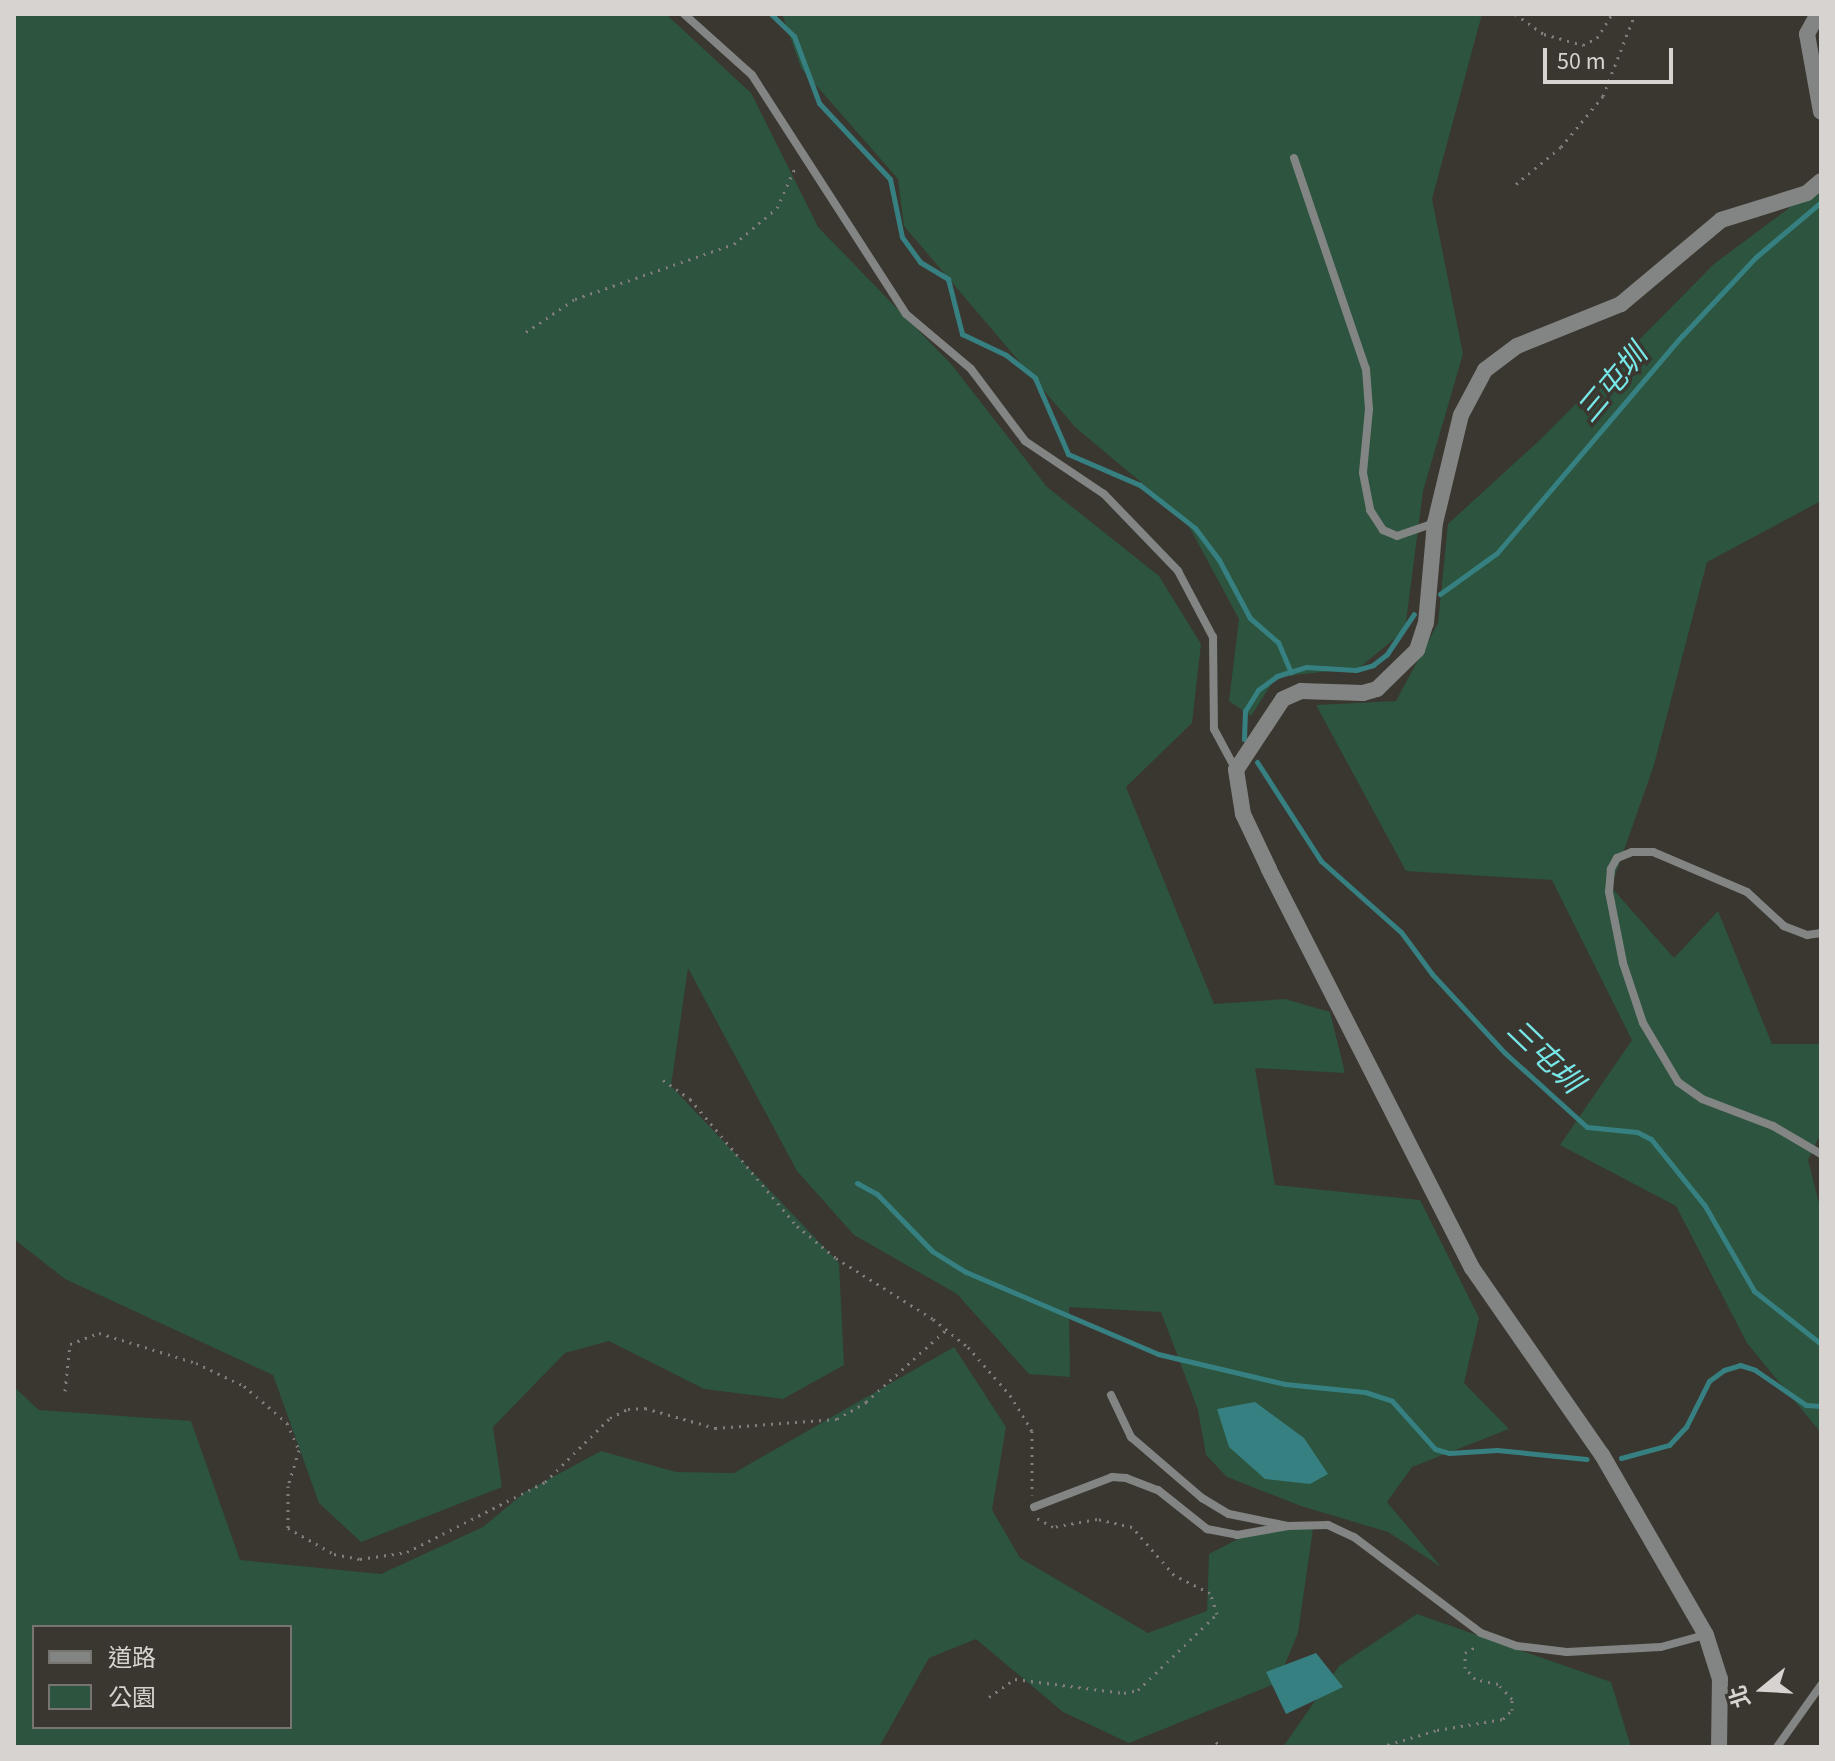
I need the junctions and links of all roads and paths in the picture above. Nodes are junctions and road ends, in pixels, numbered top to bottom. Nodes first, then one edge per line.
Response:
1 (684, 14) edge
2 (1515, 14) edge
3 (1612, 14) edge
4 (1635, 14) edge
5 (1818, 14) edge
6 (1821, 112) edge
7 (799, 153) junction
8 (1294, 158) dead end
9 (1821, 181) edge
10 (1516, 184) dead end
11 (526, 332) dead end
12 (1435, 523) junction
13 (1236, 770) junction
14 (1821, 933) edge
15 (663, 1080) dead end
16 (1821, 1154) edge
17 (946, 1330) junction
18 (65, 1391) dead end
19 (1111, 1395) dead end
20 (1034, 1507) junction
21 (1288, 1526) junction
22 (1706, 1635) junction
23 (1517, 1646) junction
24 (1821, 1685) edge
25 (989, 1697) dead end
26 (1216, 1742) dead end
27 (1221, 1747) edge
28 (1380, 1747) edge
29 (1719, 1747) edge
30 (1777, 1747) edge

1 - 7 lane
2 - 3 path
4 - 10 path
5 - 6 street
7 - 11 path
7 - 13 lane
8 - 12 lane
9 - 12 street
12 - 13 street
13 - 22 street
14 - 16 lane
15 - 17 path
17 - 18 path
17 - 20 path
19 - 21 lane
20 - 21 lane
20 - 25 path
21 - 23 lane
22 - 23 lane
22 - 29 street
23 - 28 path
24 - 30 lane
26 - 27 path

